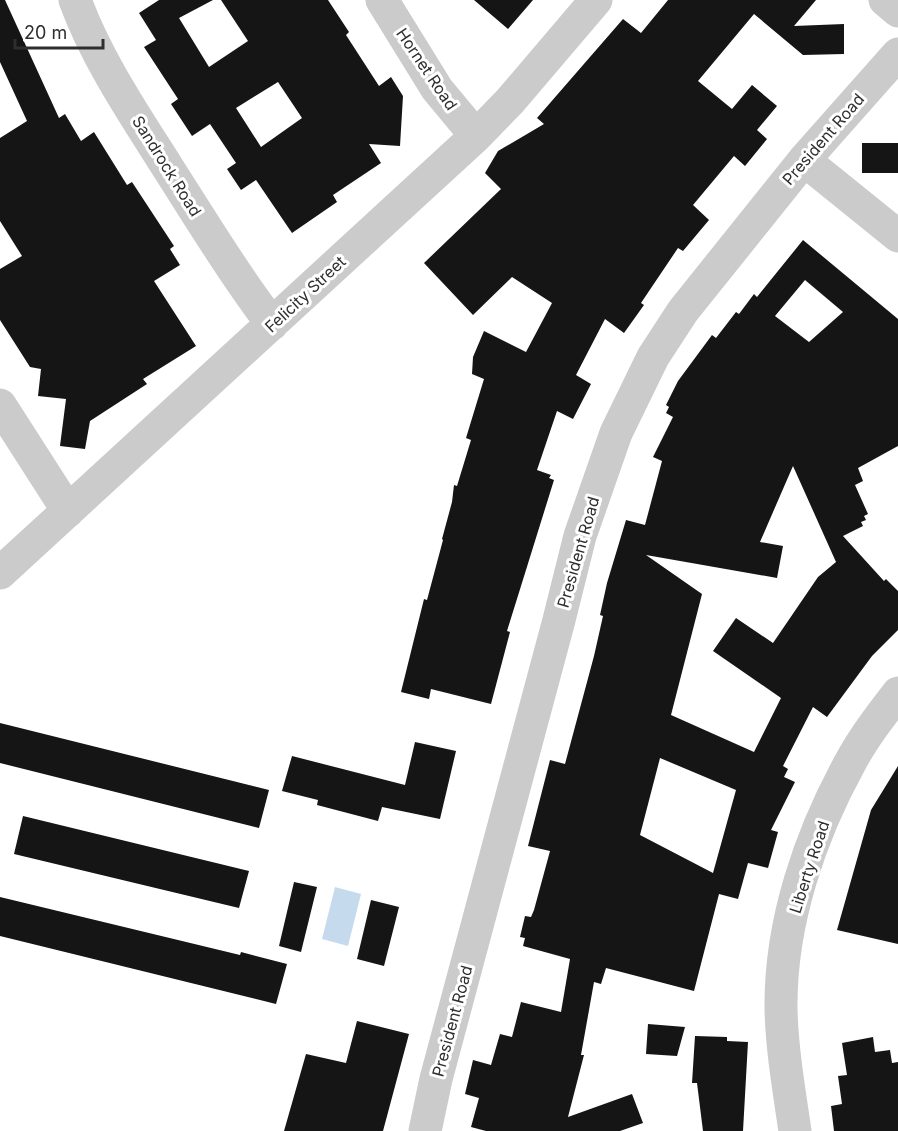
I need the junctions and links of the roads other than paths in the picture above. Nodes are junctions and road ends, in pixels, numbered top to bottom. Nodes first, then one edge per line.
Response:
1 (75, 0) edge
2 (382, 0) edge
3 (596, 0) edge
4 (885, 0) edge
5 (898, 10) edge
6 (898, 54) edge
7 (476, 136) junction
8 (804, 160) junction
9 (898, 236) edge
10 (272, 324) junction
11 (0, 405) edge
12 (68, 511) junction
13 (0, 573) edge
14 (898, 693) edge
15 (425, 1131) edge
16 (795, 1131) edge

1 - 10 street, Sandrock Road
2 - 7 street, Hornet Road
3 - 7 street, Felicity Street
4 - 5 street
6 - 8 street, President Road
7 - 10 street, Felicity Street
8 - 9 street
8 - 15 street, President Road
10 - 12 street, Felicity Street
11 - 12 street
12 - 13 street, Felicity Street
14 - 16 street, Liberty Road

